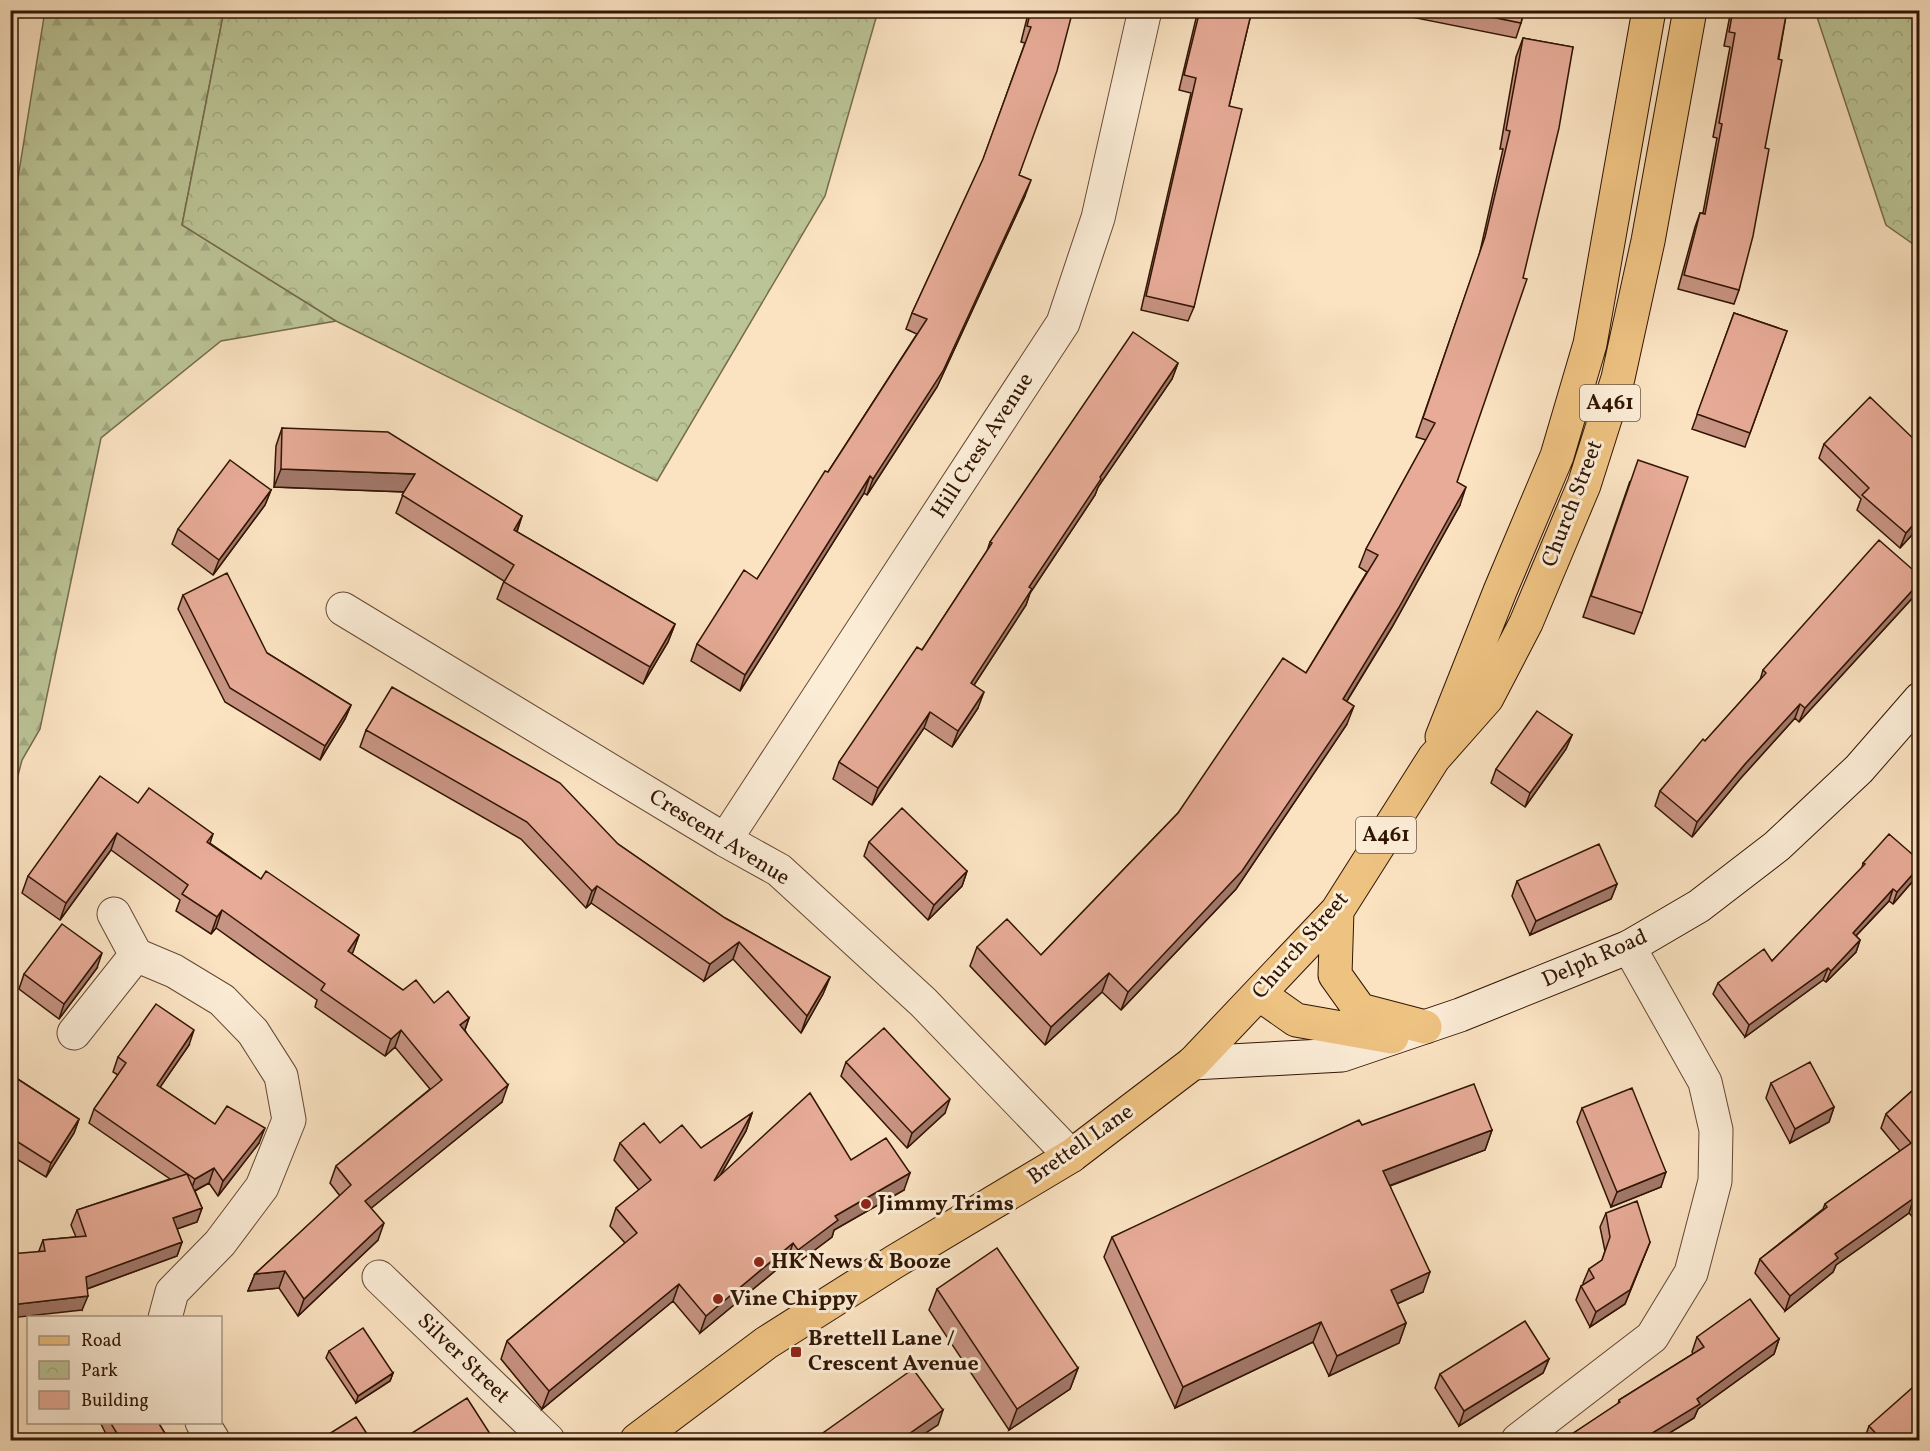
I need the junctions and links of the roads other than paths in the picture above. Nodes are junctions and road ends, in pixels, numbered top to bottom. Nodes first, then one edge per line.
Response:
1 (1145, 10) edge
2 (1649, 10) edge
3 (1690, 10) edge
4 (344, 609) dead end
5 (1920, 699) edge
6 (1434, 758) junction
7 (725, 840) junction
8 (1337, 911) junction
9 (114, 914) dead end
10 (1629, 947) junction
11 (136, 955) junction
12 (1259, 994) junction
13 (1425, 1027) junction
14 (74, 1033) dead end
15 (1395, 1037) junction
16 (1193, 1063) junction
17 (1071, 1156) junction
18 (379, 1277) dead end
19 (165, 1316) edge
20 (203, 1424) edge
21 (213, 1440) edge
22 (548, 1440) edge
23 (637, 1440) edge
24 (1518, 1440) edge

1 - 7 street, Hill Crest Avenue
2 - 6 main road, Church Street / A461
3 - 6 main road, Church Street / A461
4 - 7 street, Crescent Avenue
5 - 10 street, Delph Road
6 - 8 main road, Church Street / A461
7 - 17 street, Crescent Avenue
8 - 12 main road, Church Street / A461
8 - 13 main road
9 - 11 street
10 - 13 street, Delph Road
10 - 24 street
11 - 14 street
11 - 19 street
12 - 15 main road
12 - 16 main road, Church Street / A461
13 - 15 street, Delph Road
15 - 16 street, Delph Road
16 - 17 main road, Brettell Lane / A461
17 - 23 main road, Brettell Lane / A461
18 - 22 street, Silver Street
20 - 21 street

